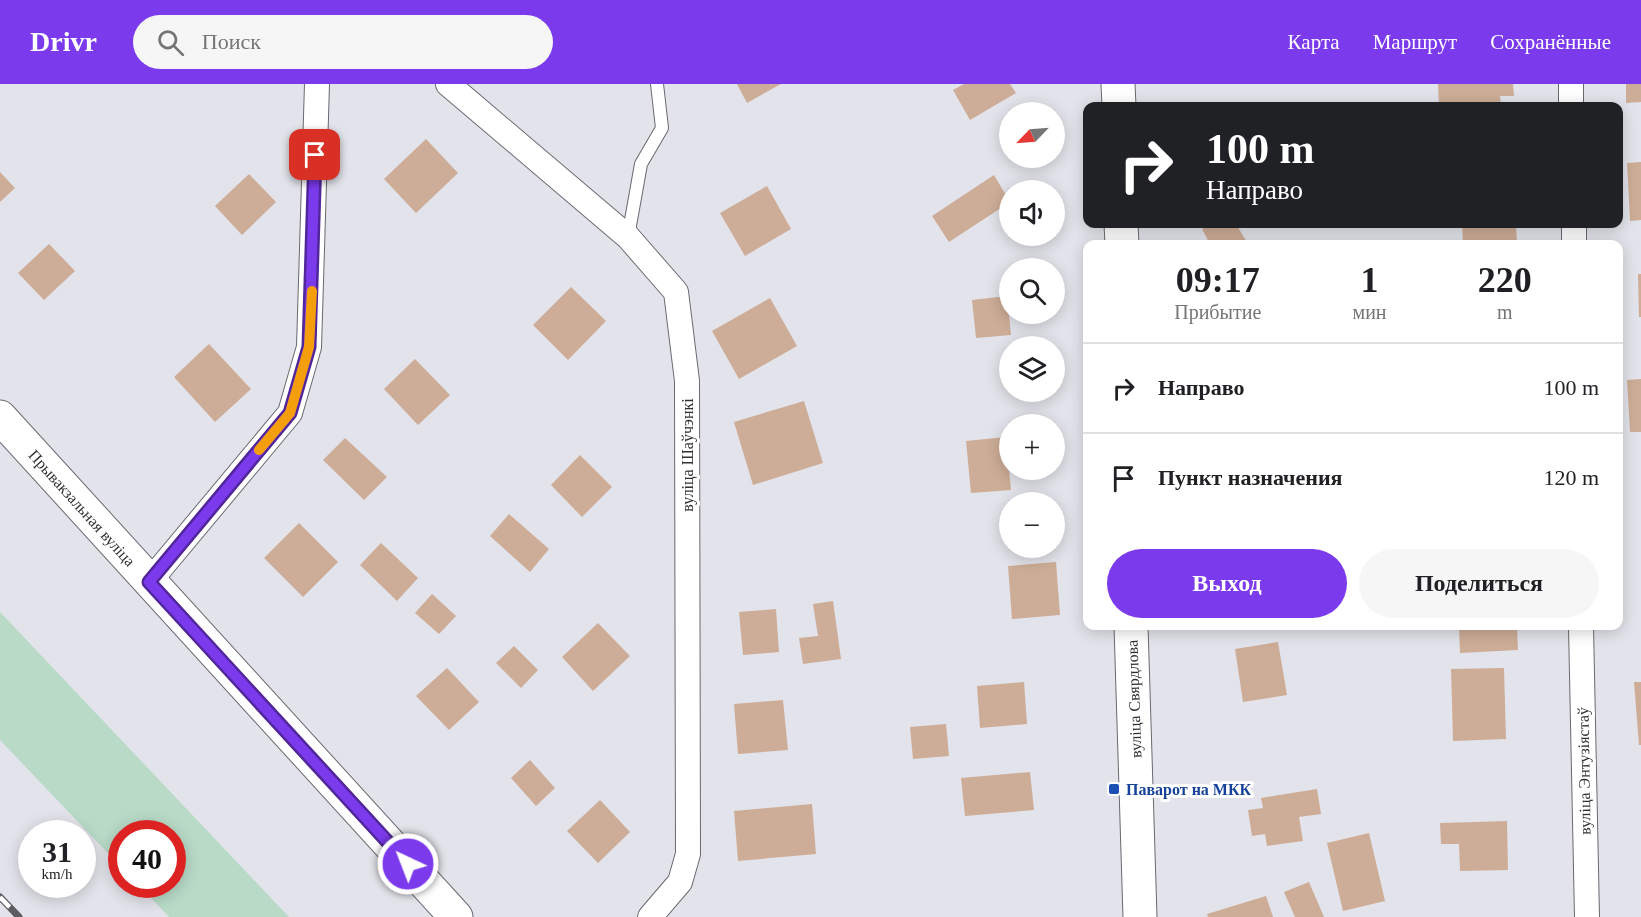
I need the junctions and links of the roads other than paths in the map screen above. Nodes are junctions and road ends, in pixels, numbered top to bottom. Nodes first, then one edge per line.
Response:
1 (317, 84) edge
2 (448, 84) edge
3 (657, 84) edge
4 (1118, 84) edge
5 (1571, 84) edge
6 (1119, 102) edge
7 (1571, 102) edge
8 (628, 237) junction
9 (0, 417) edge
10 (149, 582) junction
11 (1131, 630) edge
12 (1581, 630) edge
13 (456, 917) edge
14 (650, 917) edge
15 (1140, 917) edge
16 (1587, 917) edge

1 - 10 street
2 - 8 street, вуліца Шаўчэнкі
3 - 8 lane
4 - 6 street
5 - 7 street
8 - 14 street, вуліца Шаўчэнкі
9 - 10 street, Прывакзальная вуліца
10 - 13 street, Прывакзальная вуліца
11 - 15 street, вуліца Свярдлова
12 - 16 street, вуліца Энтузіястаў

